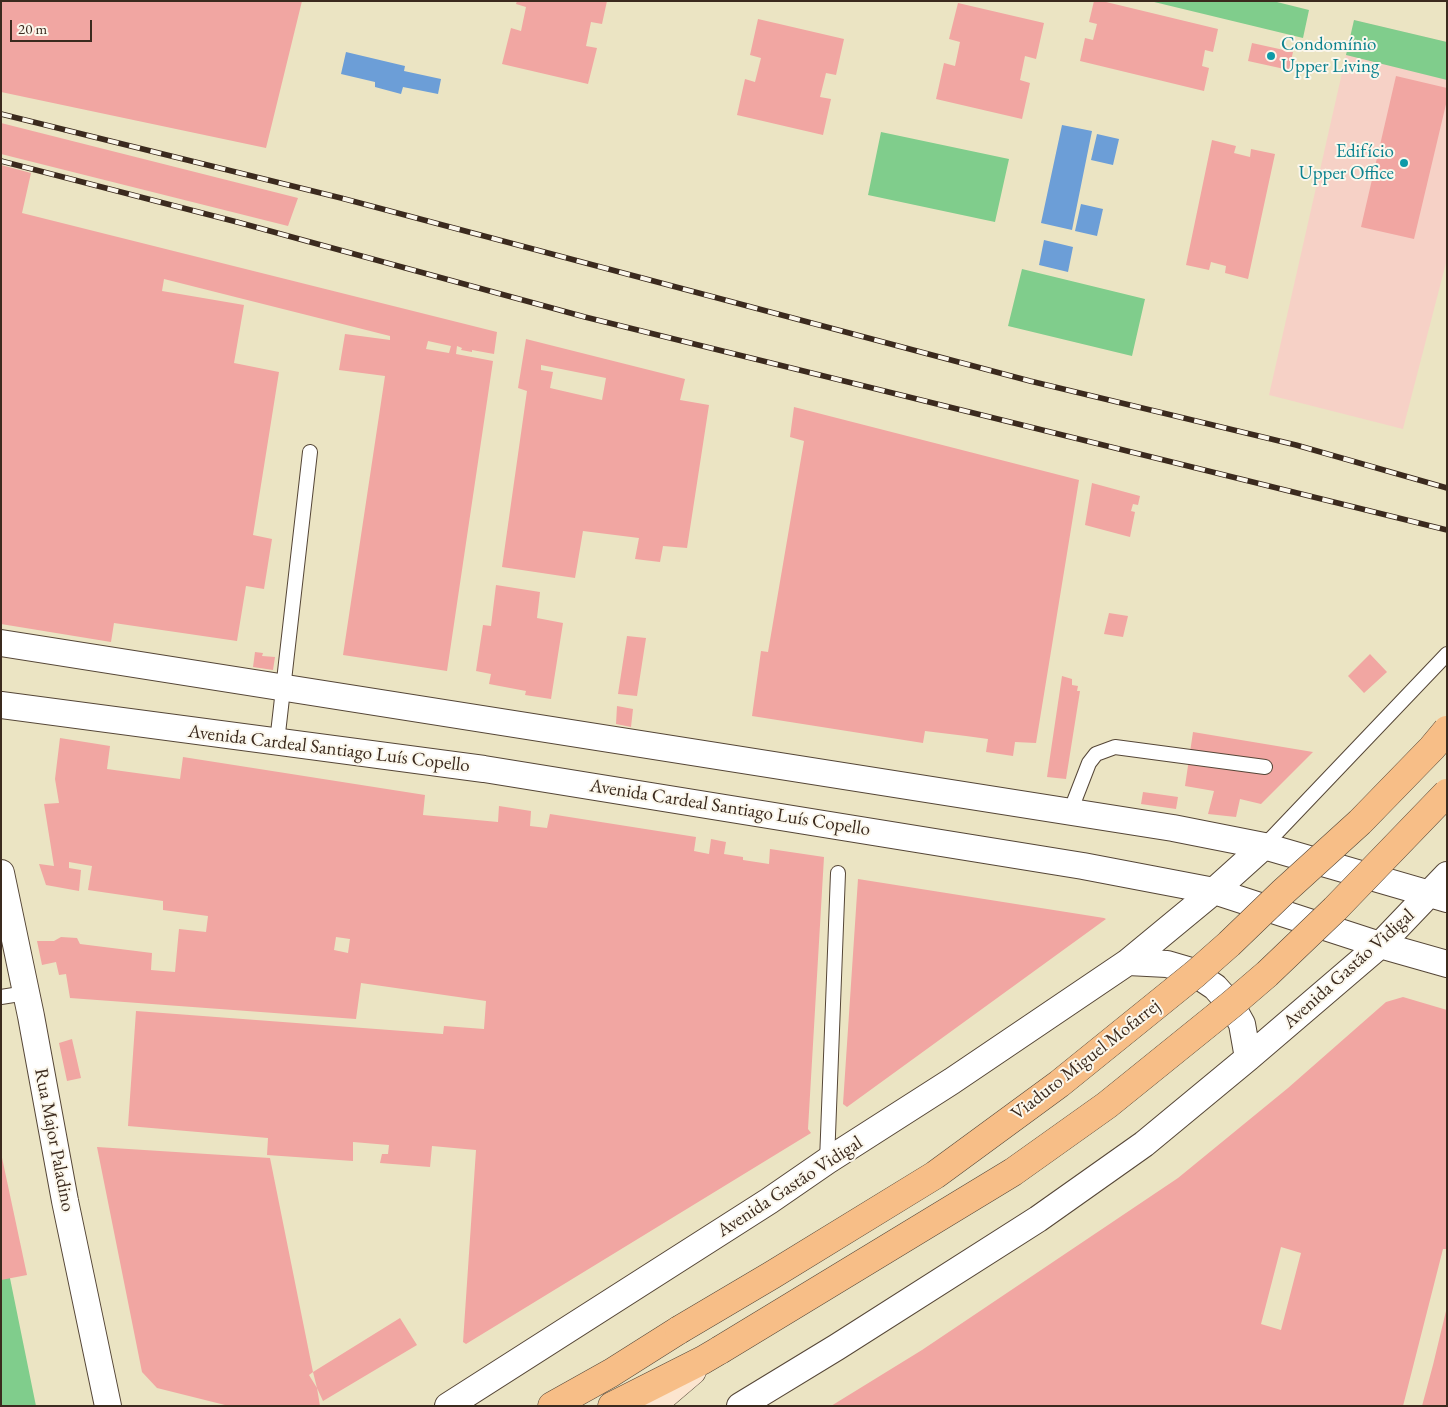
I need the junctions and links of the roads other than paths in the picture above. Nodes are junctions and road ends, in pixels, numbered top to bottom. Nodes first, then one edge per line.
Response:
1 (310, 452) dead end
2 (1, 643) edge
3 (1447, 654) edge
4 (283, 688) junction
5 (1, 705) edge
6 (1447, 730) edge
7 (277, 742) junction
8 (1265, 767) dead end
9 (1447, 793) edge
10 (1070, 812) junction
11 (1264, 846) junction
12 (838, 873) dead end
13 (1, 874) edge
14 (1441, 890) edge
15 (1214, 891) junction
16 (1380, 945) junction
17 (1128, 962) junction
18 (1447, 964) edge
19 (14, 995) edge
20 (1248, 1058) junction
21 (827, 1161) junction
22 (712, 1355) junction
23 (108, 1406) edge
24 (448, 1406) edge
25 (552, 1406) edge
26 (612, 1406) edge
27 (651, 1406) edge
28 (740, 1406) edge

1 - 4 lane
2 - 4 street
3 - 11 lane
4 - 7 lane
4 - 10 street
5 - 7 street, Avenida Cardeal Santiago Luís Copello
6 - 25 highway, Viaduto Miguel Mofarrej, bridge
7 - 15 street, Avenida Cardeal Santiago Luís Copello
8 - 10 lane
9 - 22 highway, bridge
10 - 11 street
11 - 14 street
11 - 15 street, Avenida Gastão Vidigal
12 - 21 lane
13 - 19 street, Rua Major Paladino
14 - 16 street, Avenida Gastão Vidigal
15 - 16 street, Avenida Cardeal Santiago Luís Copello
15 - 17 street, Avenida Gastão Vidigal
16 - 18 street, Avenida Cardeal Santiago Luís Copello
16 - 20 street, Avenida Gastão Vidigal
17 - 20 street
17 - 21 street, Avenida Gastão Vidigal
19 - 23 street, Rua Major Paladino
20 - 28 street, Avenida Gastão Vidigal
21 - 24 street, Avenida Gastão Vidigal
22 - 26 highway
22 - 27 street

